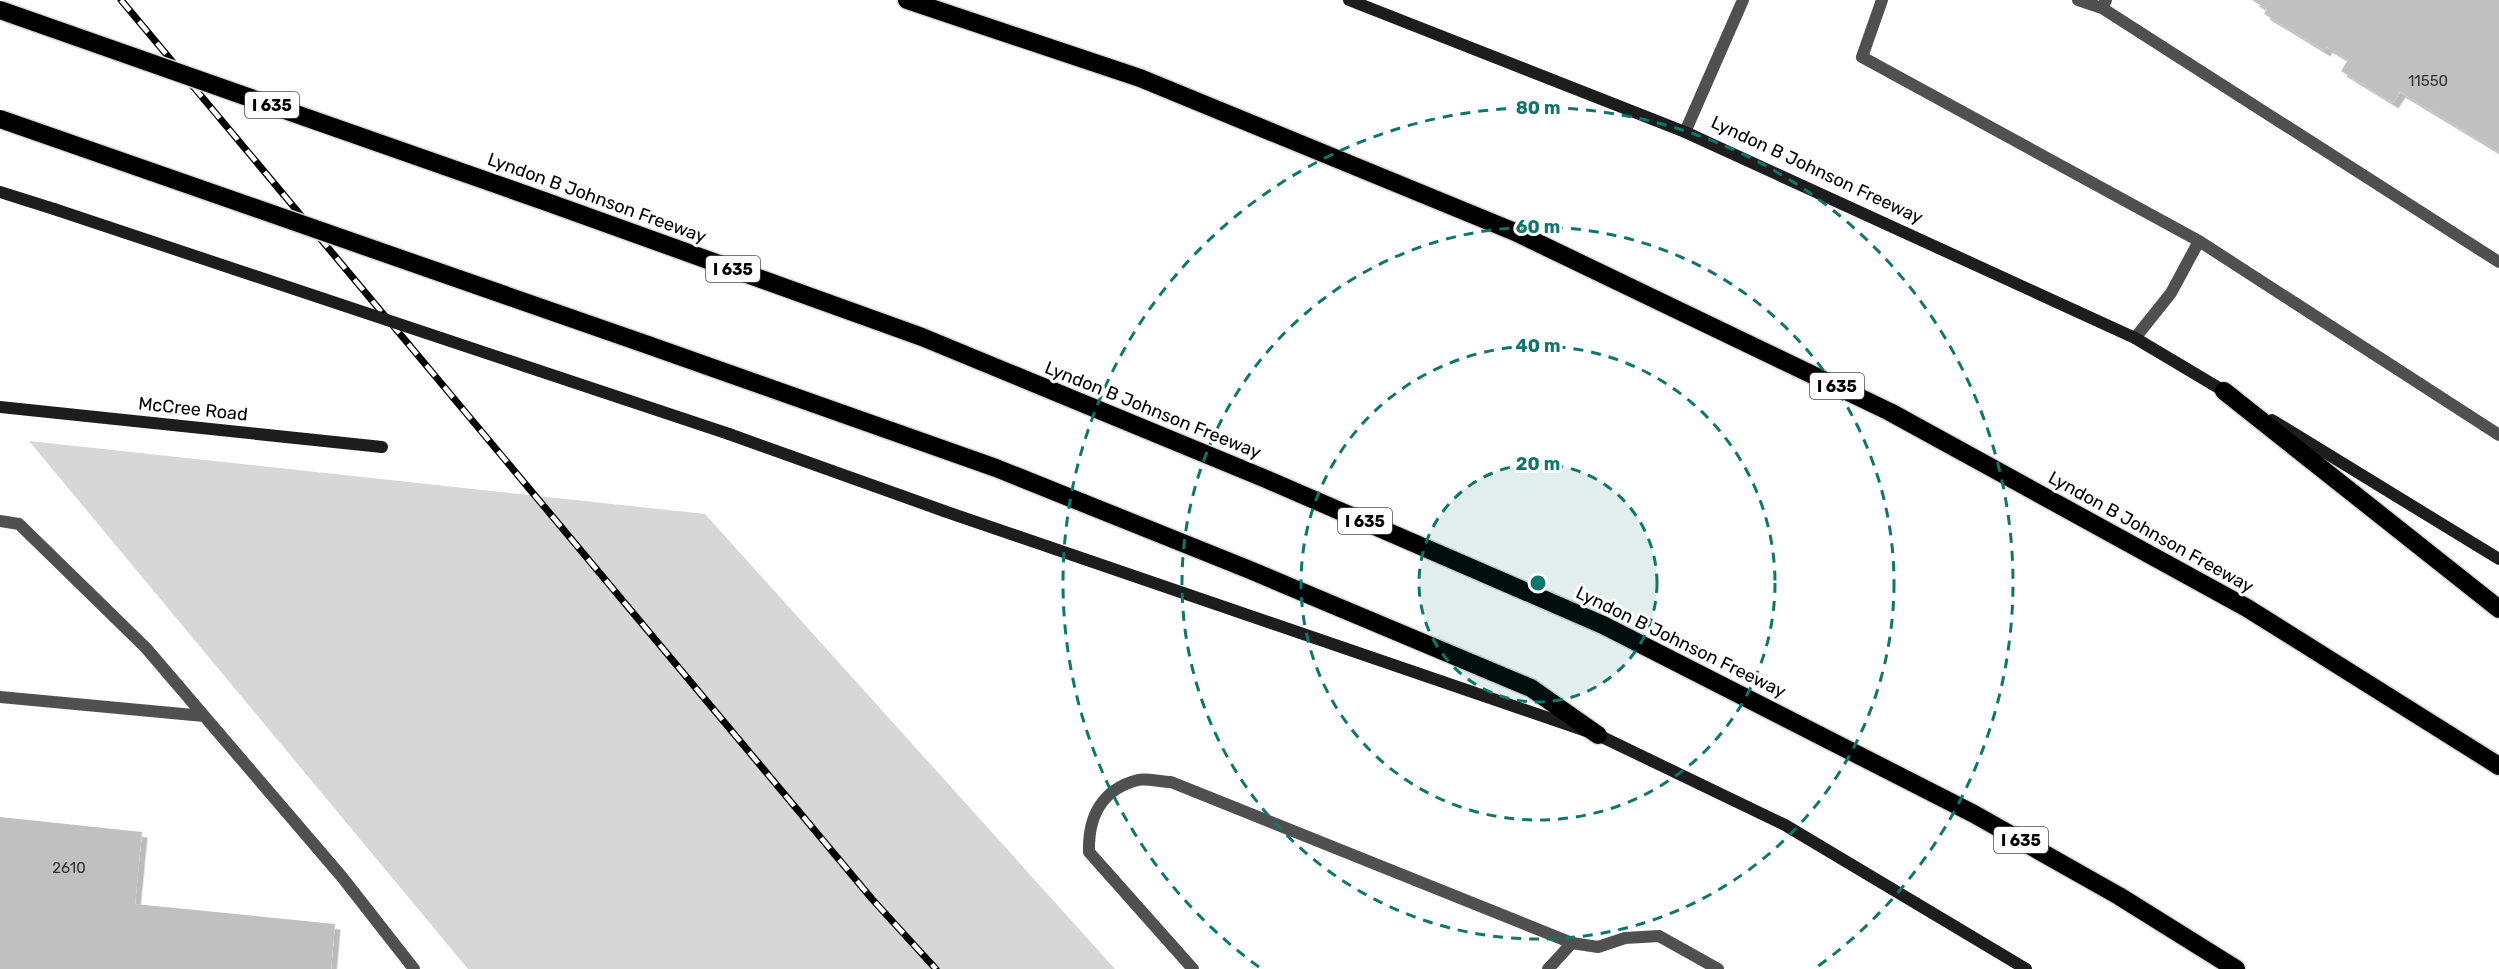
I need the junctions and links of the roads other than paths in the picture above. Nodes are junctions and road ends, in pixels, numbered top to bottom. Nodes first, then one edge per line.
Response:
1 (907, 0) edge
2 (1349, 0) edge
3 (1743, 0) edge
4 (1882, 0) edge
5 (2078, 0) edge
6 (2104, 4) edge
7 (0, 10) edge
8 (0, 118) edge
9 (1685, 132) junction
10 (0, 192) edge
11 (2199, 241) junction
12 (2499, 262) edge
13 (2135, 338) junction
14 (2224, 391) junction
15 (0, 406) edge
16 (2499, 435) edge
17 (382, 447) dead end
18 (0, 521) edge
19 (2499, 559) edge
20 (2499, 609) edge
21 (0, 697) edge
22 (204, 716) junction
23 (1598, 735) junction
24 (2499, 766) edge
25 (1572, 943) junction
26 (414, 969) edge
27 (1193, 969) edge
28 (1548, 969) edge
29 (1718, 969) edge
30 (2026, 969) edge
31 (2236, 969) edge

1 - 24 highway, Lyndon B Johnson Freeway / I 635
2 - 9 main road, Lyndon B Johnson Freeway
3 - 9 street
4 - 11 street
5 - 6 street
6 - 12 street
7 - 31 highway, Lyndon B Johnson Freeway / I 635, bridge
8 - 23 highway, bridge
9 - 13 main road, Lyndon B Johnson Freeway
10 - 23 main road, bridge
11 - 13 street
11 - 16 street
13 - 14 main road, Lyndon B Johnson Freeway
14 - 19 main road, Lyndon B Johnson Freeway
14 - 20 highway
15 - 17 main road, McCree Road
18 - 22 street
21 - 22 street
22 - 26 street
23 - 30 main road
25 - 27 street
25 - 28 street
25 - 29 street

